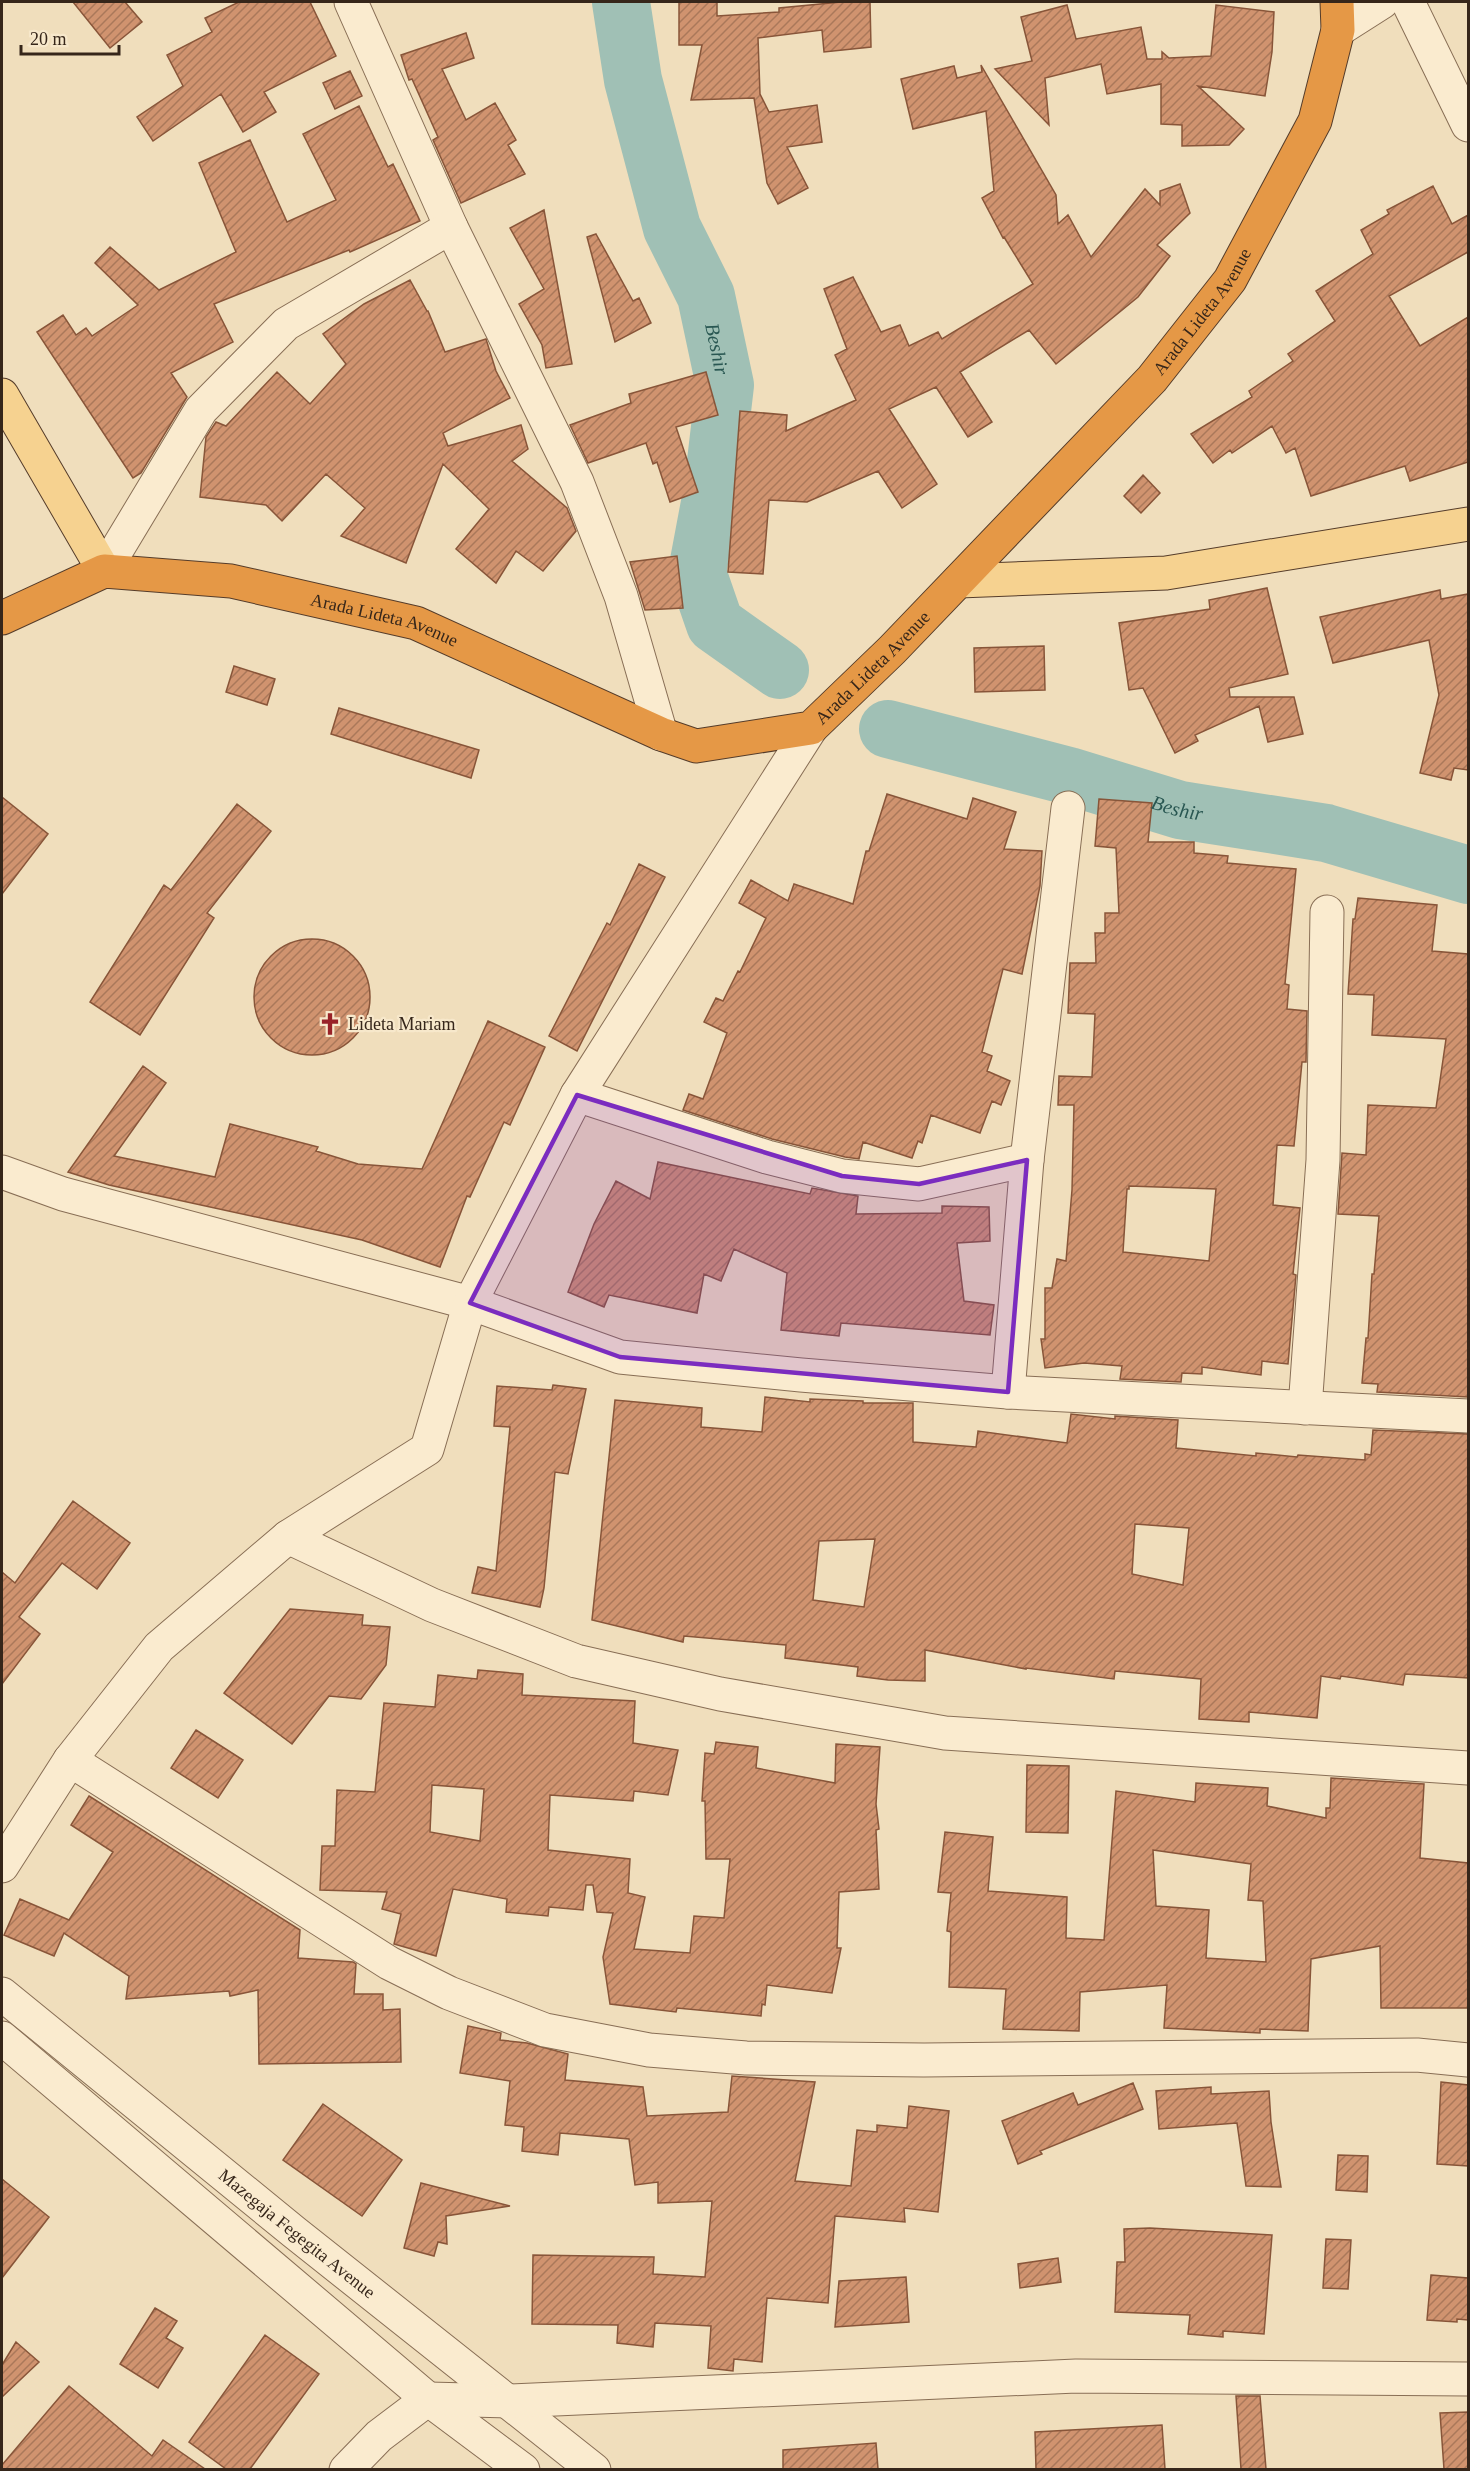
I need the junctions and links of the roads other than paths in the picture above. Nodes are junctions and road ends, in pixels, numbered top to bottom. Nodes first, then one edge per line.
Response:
1 (351, 2) edge
2 (1382, 2) edge
3 (1408, 2) edge
4 (1337, 16) edge
5 (1468, 125) edge
6 (451, 227) junction
7 (2, 395) edge
8 (1468, 524) edge
9 (104, 571) junction
10 (959, 581) junction
11 (2, 618) edge
12 (811, 728) junction
13 (661, 734) junction
14 (1068, 808) dead end
15 (1327, 912) dead end
16 (577, 1095) junction
17 (1027, 1160) junction
18 (2, 1172) edge
19 (470, 1303) junction
20 (1008, 1392) junction
21 (1305, 1408) junction
22 (1468, 1416) edge
23 (288, 1537) junction
24 (70, 1760) junction
25 (1468, 1768) edge
26 (2, 1866) edge
27 (2, 1994) edge
28 (2, 2038) edge
29 (1468, 2060) edge
30 (1468, 2379) edge
31 (428, 2399) junction
32 (511, 2402) junction
33 (346, 2469) edge
34 (523, 2469) edge
35 (594, 2469) edge

1 - 6 street
2 - 4 street
3 - 5 street
4 - 10 highway, Arada Lideta Avenue
6 - 9 street
6 - 13 street
7 - 9 main road
8 - 10 main road
9 - 11 highway, Arada Lideta Avenue
9 - 13 highway, Arada Lideta Avenue
10 - 12 highway, Arada Lideta Avenue
12 - 13 highway, Arada Lideta Avenue
12 - 16 street
14 - 17 street
15 - 21 street
16 - 17 street
16 - 19 street
17 - 20 street
18 - 19 street
19 - 20 street
19 - 23 street
20 - 21 street
21 - 22 street
23 - 24 street
23 - 25 street
24 - 26 street
24 - 29 street
27 - 32 street, Mazegaja Fegegita Avenue
28 - 31 street
30 - 32 street
31 - 32 street
31 - 33 street
31 - 34 street
32 - 35 street, Mazegaja Fegegita Avenue

